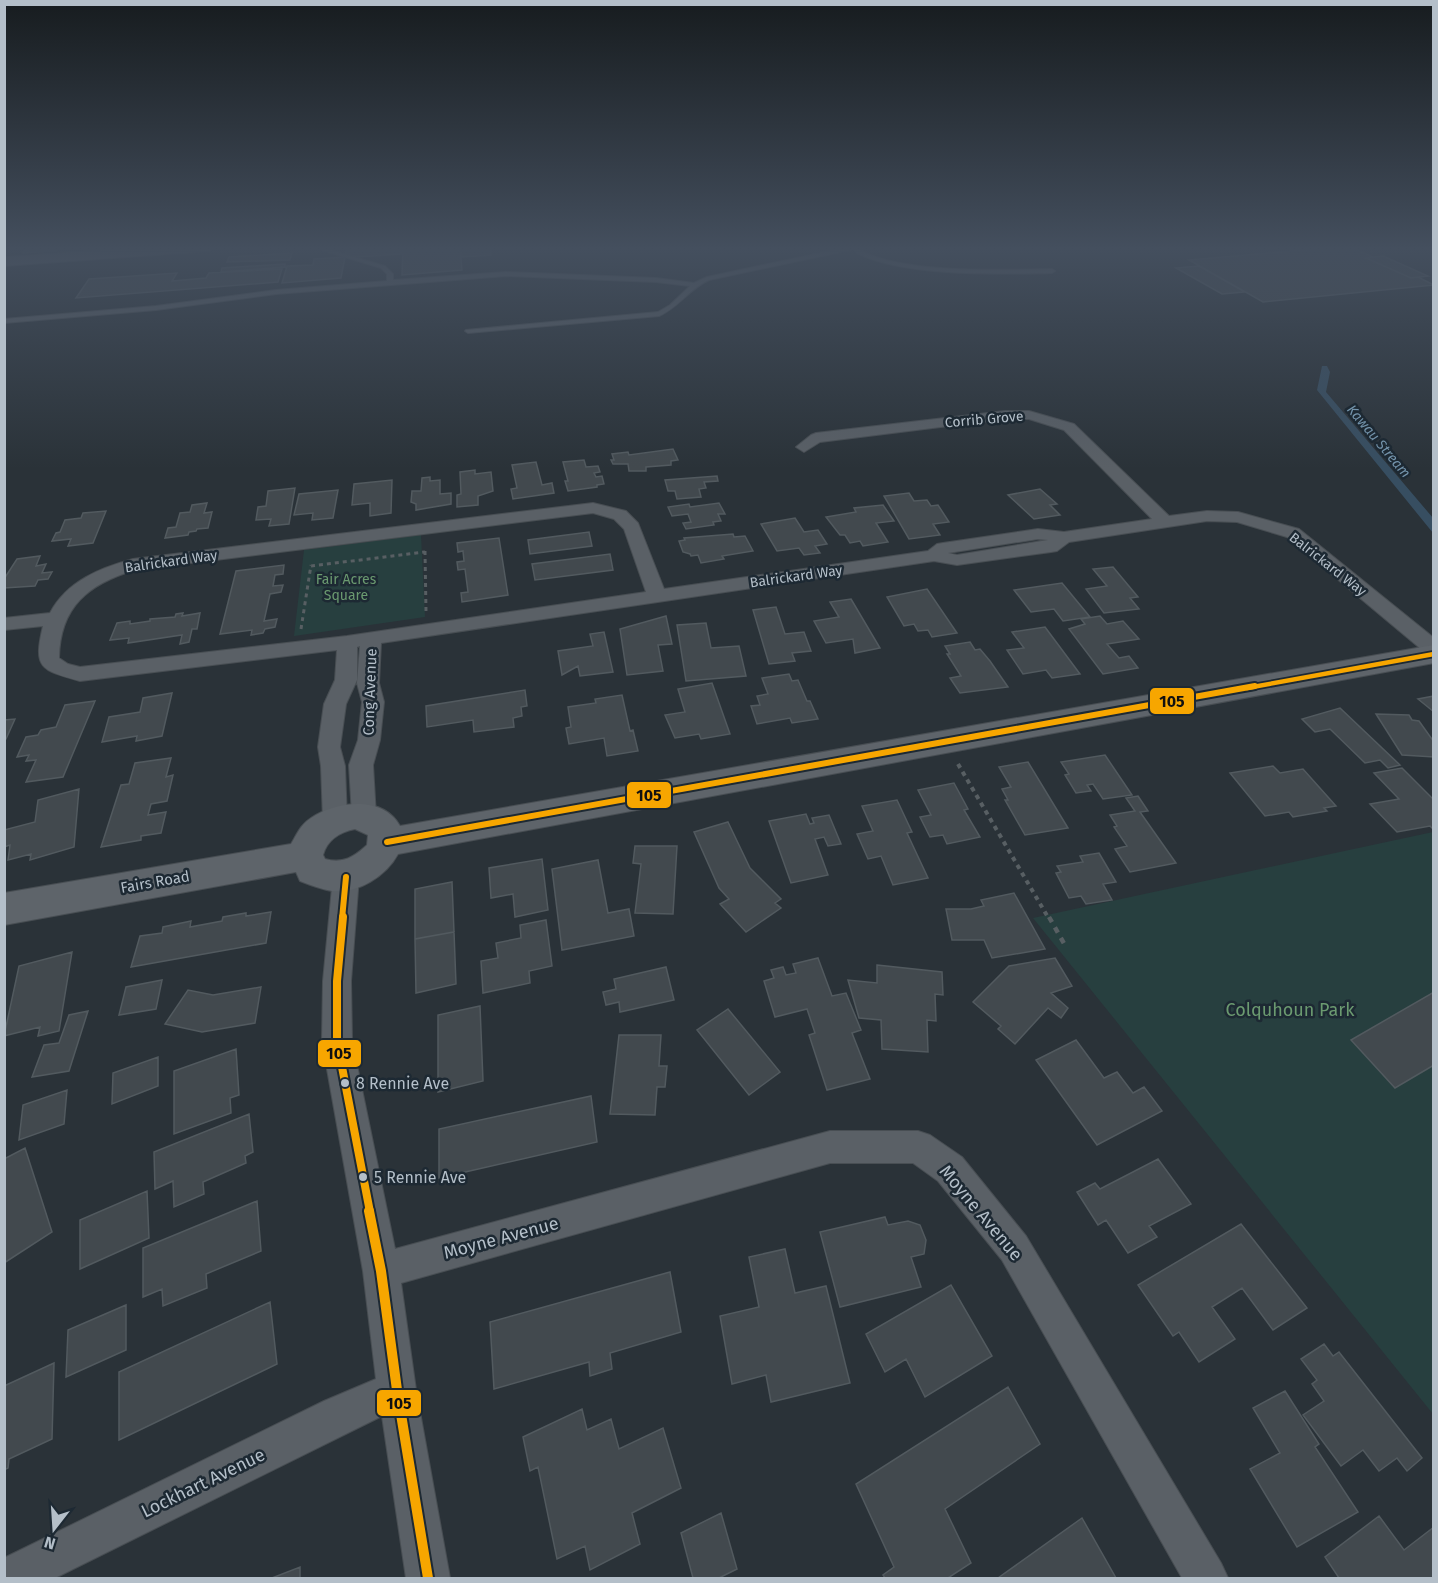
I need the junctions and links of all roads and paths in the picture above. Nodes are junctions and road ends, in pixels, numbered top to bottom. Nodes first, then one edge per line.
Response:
1 (582, 321) edge
2 (468, 331) dead end
3 (804, 447) dead end
4 (1165, 522) junction
5 (425, 542) dead end
6 (425, 552) junction
7 (312, 555) dead end
8 (310, 566) junction
9 (657, 596) junction
10 (426, 612) dead end
11 (56, 618) junction
12 (4, 624) edge
13 (301, 629) dead end
14 (371, 638) junction
15 (347, 642) junction
16 (1434, 652) edge
17 (945, 740) junction
18 (362, 826) junction
19 (305, 856) junction
20 (346, 876) junction
21 (4, 909) edge
22 (1066, 947) dead end
23 (381, 1271) junction
24 (397, 1390) junction
25 (10, 1578) edge
26 (428, 1578) edge
27 (1206, 1578) edge

1 - 2 lane
3 - 4 street, Corrib Grove
4 - 9 street, Balrickard Way
4 - 16 street, Balrickard Way
5 - 6 path
6 - 8 path
6 - 10 path
7 - 8 path
8 - 13 path
9 - 11 street, Balrickard Way
9 - 14 street, Balrickard Way
11 - 12 street
11 - 15 street, Balrickard Way
14 - 15 street, Balrickard Way
14 - 18 street, Cong Avenue
15 - 18 street, Cong Avenue
16 - 17 street
17 - 18 street
17 - 22 path
18 - 19 street
18 - 20 street
19 - 20 street
19 - 21 street, Fairs Road
20 - 23 street
23 - 24 street
23 - 27 street, Moyne Avenue
24 - 25 street, Lockhart Avenue
24 - 26 street

